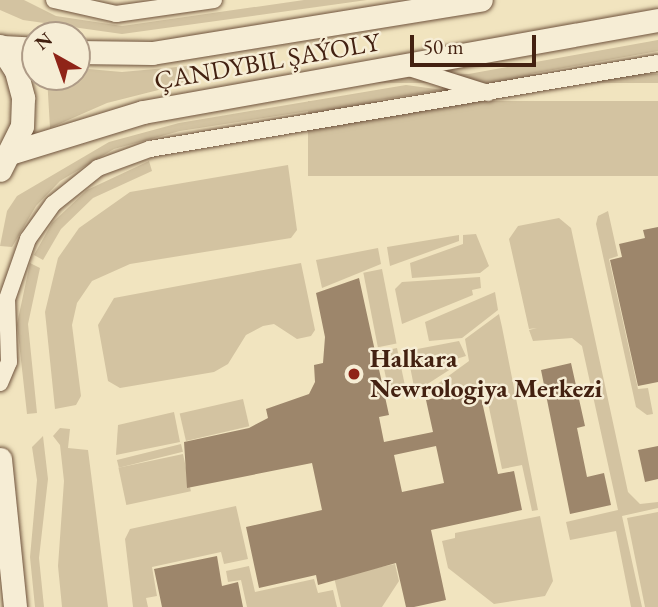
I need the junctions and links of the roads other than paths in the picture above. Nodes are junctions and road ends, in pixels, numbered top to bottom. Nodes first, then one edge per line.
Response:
1 (54, 0) edge
2 (214, 0) edge
3 (481, 0) edge
4 (658, 20) edge
5 (1, 46) edge
6 (21, 48) edge
7 (91, 52) edge
8 (658, 64) edge
9 (403, 67) junction
10 (494, 95) junction
11 (6, 161) edge
12 (0, 383) edge
13 (0, 459) edge
14 (15, 607) edge

1 - 2 street
3 - 7 main road, ÇANDYBIL ŞAÝOLY
4 - 9 main road, ÇANDYBIL ŞAÝOLY
5 - 6 main road
5 - 11 main road
8 - 10 street
9 - 10 street
9 - 11 main road, ÇANDYBIL ŞAÝOLY
10 - 12 street
13 - 14 main road

